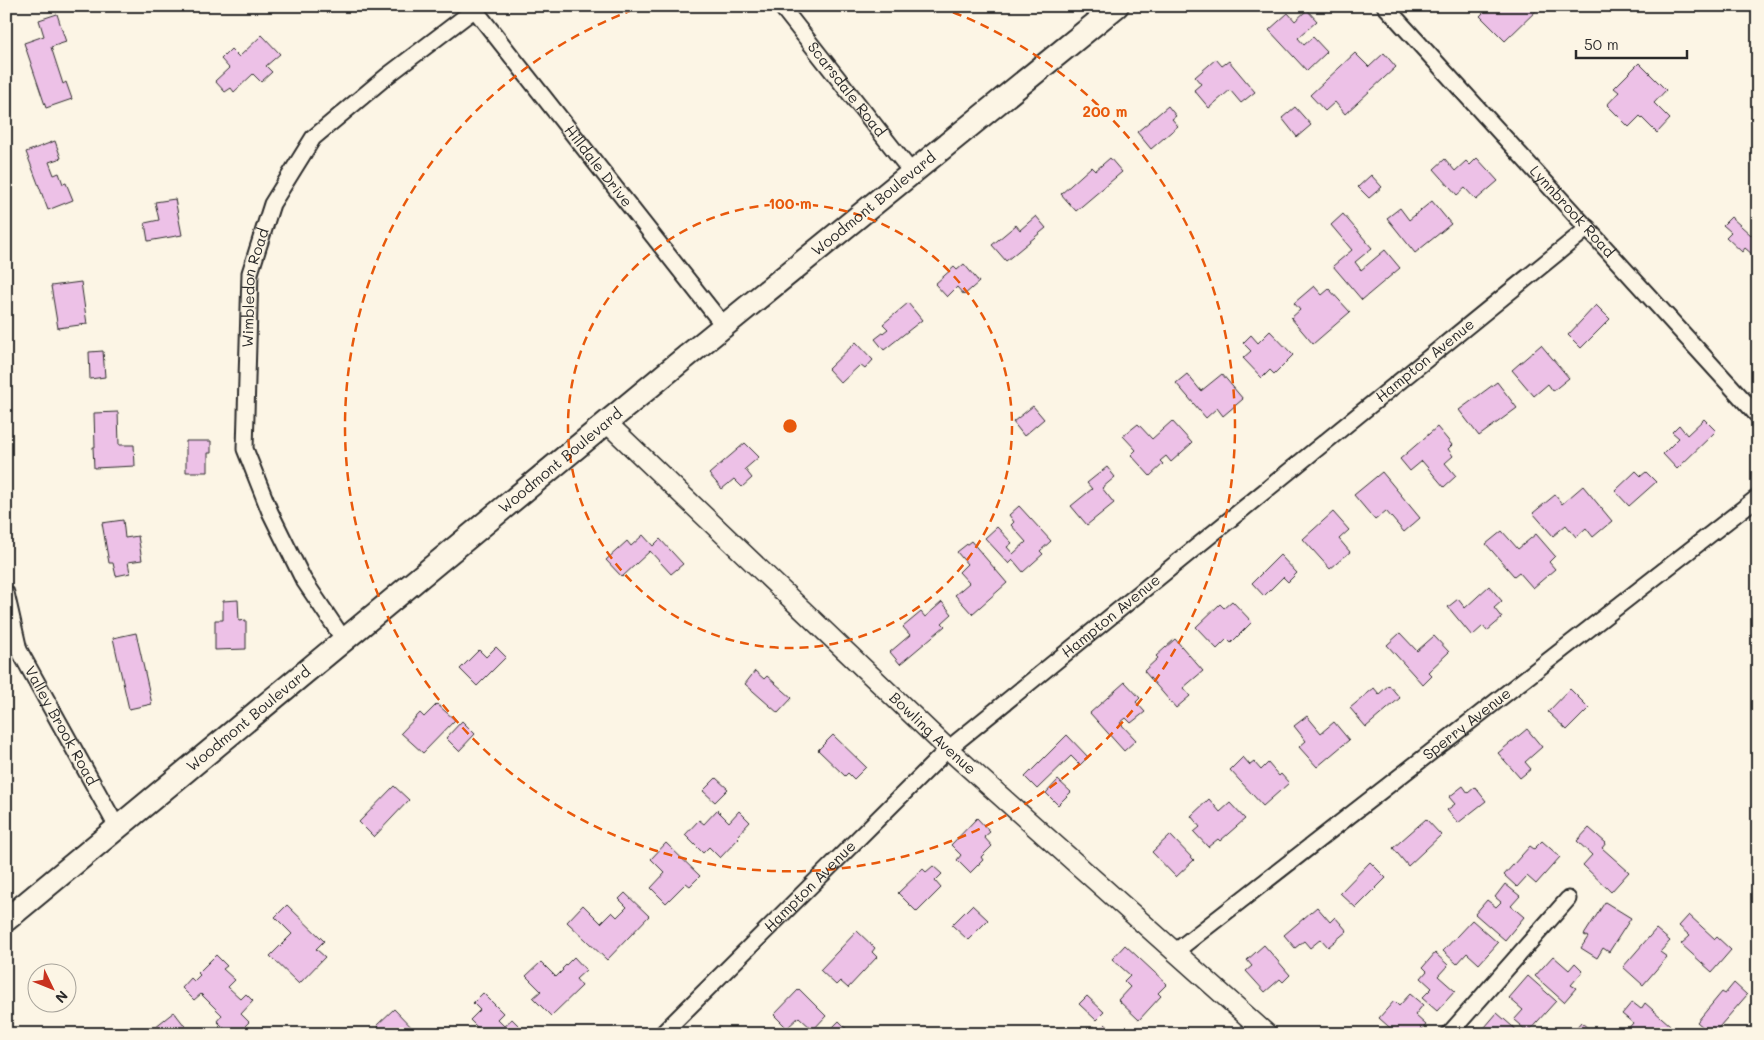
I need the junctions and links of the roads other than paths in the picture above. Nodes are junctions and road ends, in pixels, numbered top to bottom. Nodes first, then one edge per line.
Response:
1 (781, 6) edge
2 (1385, 6) edge
3 (475, 7) edge
4 (1107, 9) edge
5 (913, 174) junction
6 (1588, 228) junction
7 (724, 326) junction
8 (1758, 416) edge
9 (607, 423) junction
10 (1758, 497) edge
11 (6, 593) edge
12 (344, 640) junction
13 (12, 646) edge
14 (948, 749) junction
15 (117, 827) junction
16 (1568, 899) dead end
17 (6, 920) edge
18 (1176, 950) junction
19 (662, 1034) edge
20 (1267, 1034) edge
21 (1448, 1034) edge

1 - 5 street, Scarsdale Road
2 - 6 street, Lynnbrook Road
3 - 7 street, Hilldale Drive
3 - 12 street, Wimbledon Road
4 - 5 main road, Woodmont Boulevard
5 - 7 main road, Woodmont Boulevard
6 - 8 street, Lynnbrook Road
6 - 14 street, Hampton Avenue
7 - 9 main road, Woodmont Boulevard
9 - 12 main road, Woodmont Boulevard
9 - 14 street, Bowling Avenue
10 - 18 street, Sperry Avenue
11 - 13 street, Valley Brook Road
12 - 15 main road, Woodmont Boulevard
13 - 15 street, Valley Brook Road
14 - 18 street, Bowling Avenue
14 - 19 street, Hampton Avenue
15 - 17 main road, Woodmont Boulevard
16 - 21 street
18 - 20 street, Bowling Avenue

